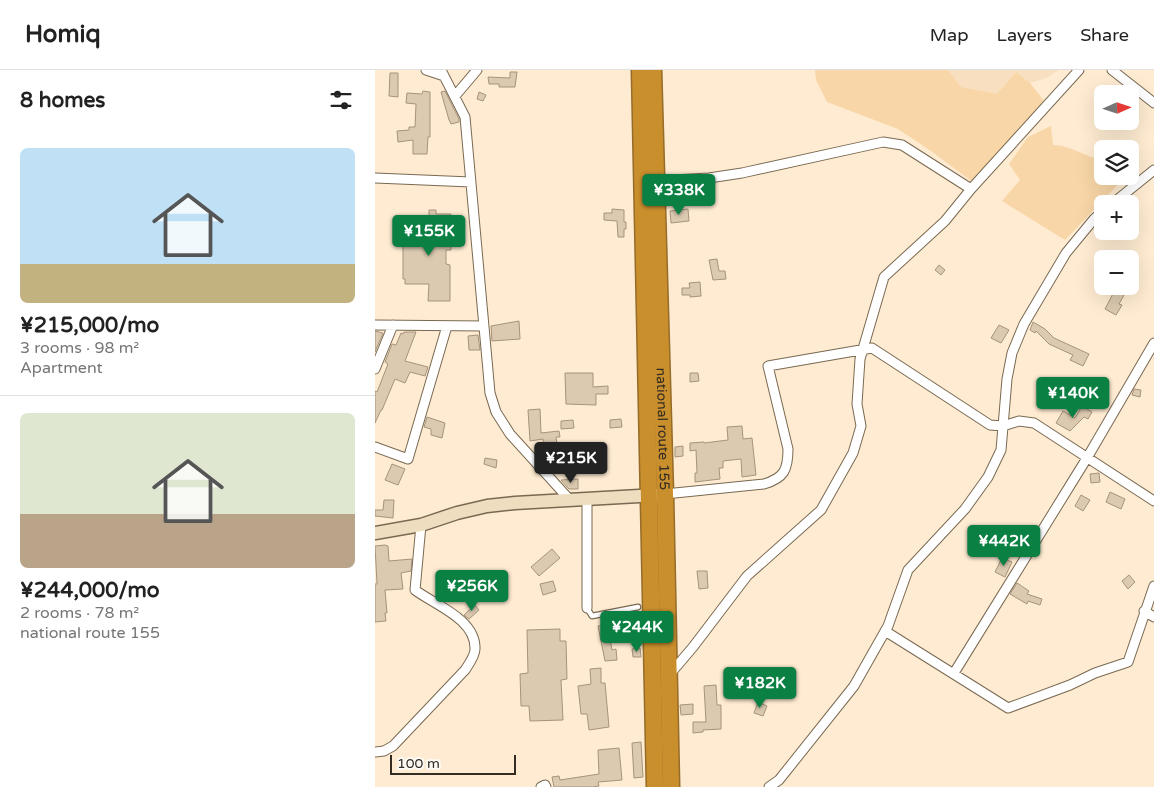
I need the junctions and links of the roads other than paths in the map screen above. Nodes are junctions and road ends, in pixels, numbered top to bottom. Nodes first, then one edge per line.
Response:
1 (426, 70) edge
2 (477, 70) edge
3 (640, 70) edge
4 (653, 70) edge
5 (1079, 70) edge
6 (1112, 70) edge
7 (442, 73) edge
8 (455, 96) junction
9 (1154, 103) edge
10 (1154, 170) edge
11 (375, 178) edge
12 (655, 181) junction
13 (471, 182) junction
14 (971, 189) junction
15 (1123, 195) edge
16 (1094, 219) edge
17 (375, 325) edge
18 (393, 325) junction
19 (447, 326) junction
20 (484, 326) junction
21 (1154, 343) edge
22 (863, 350) junction
23 (375, 369) edge
24 (1003, 426) junction
25 (375, 446) edge
26 (1087, 458) junction
27 (657, 495) junction
28 (569, 500) junction
29 (587, 500) junction
30 (1154, 501) edge
31 (421, 525) junction
32 (375, 534) edge
33 (1154, 586) edge
34 (638, 607) dead end
35 (587, 608) joint
36 (1144, 611) junction
37 (1154, 617) edge
38 (885, 631) junction
39 (954, 673) junction
40 (668, 676) junction
41 (375, 752) edge
42 (541, 787) edge
43 (546, 787) edge
44 (655, 787) edge
45 (671, 787) edge
46 (769, 787) edge

1 - 7 street
2 - 8 street
3 - 27 highway, national route 155
4 - 12 highway, national route 155
5 - 14 street
6 - 9 street
7 - 8 street
8 - 13 street
10 - 15 street
11 - 13 street
12 - 14 street
12 - 27 highway, national route 155
13 - 20 street
14 - 22 street
16 - 24 street
17 - 18 street
18 - 19 street
18 - 23 street
19 - 20 street
19 - 25 street
20 - 28 street
21 - 26 street
22 - 24 street
22 - 27 street
22 - 40 street
24 - 26 street
24 - 38 street
26 - 30 street
26 - 39 street
27 - 29 street
27 - 40 highway, national route 155
27 - 44 highway, national route 155
28 - 29 street
28 - 31 street
29 - 35 street
31 - 32 street
31 - 41 street
33 - 36 street
34 - 35 lane
36 - 37 street
36 - 39 street
38 - 39 street
38 - 46 street
40 - 45 highway, national route 155
42 - 43 street

